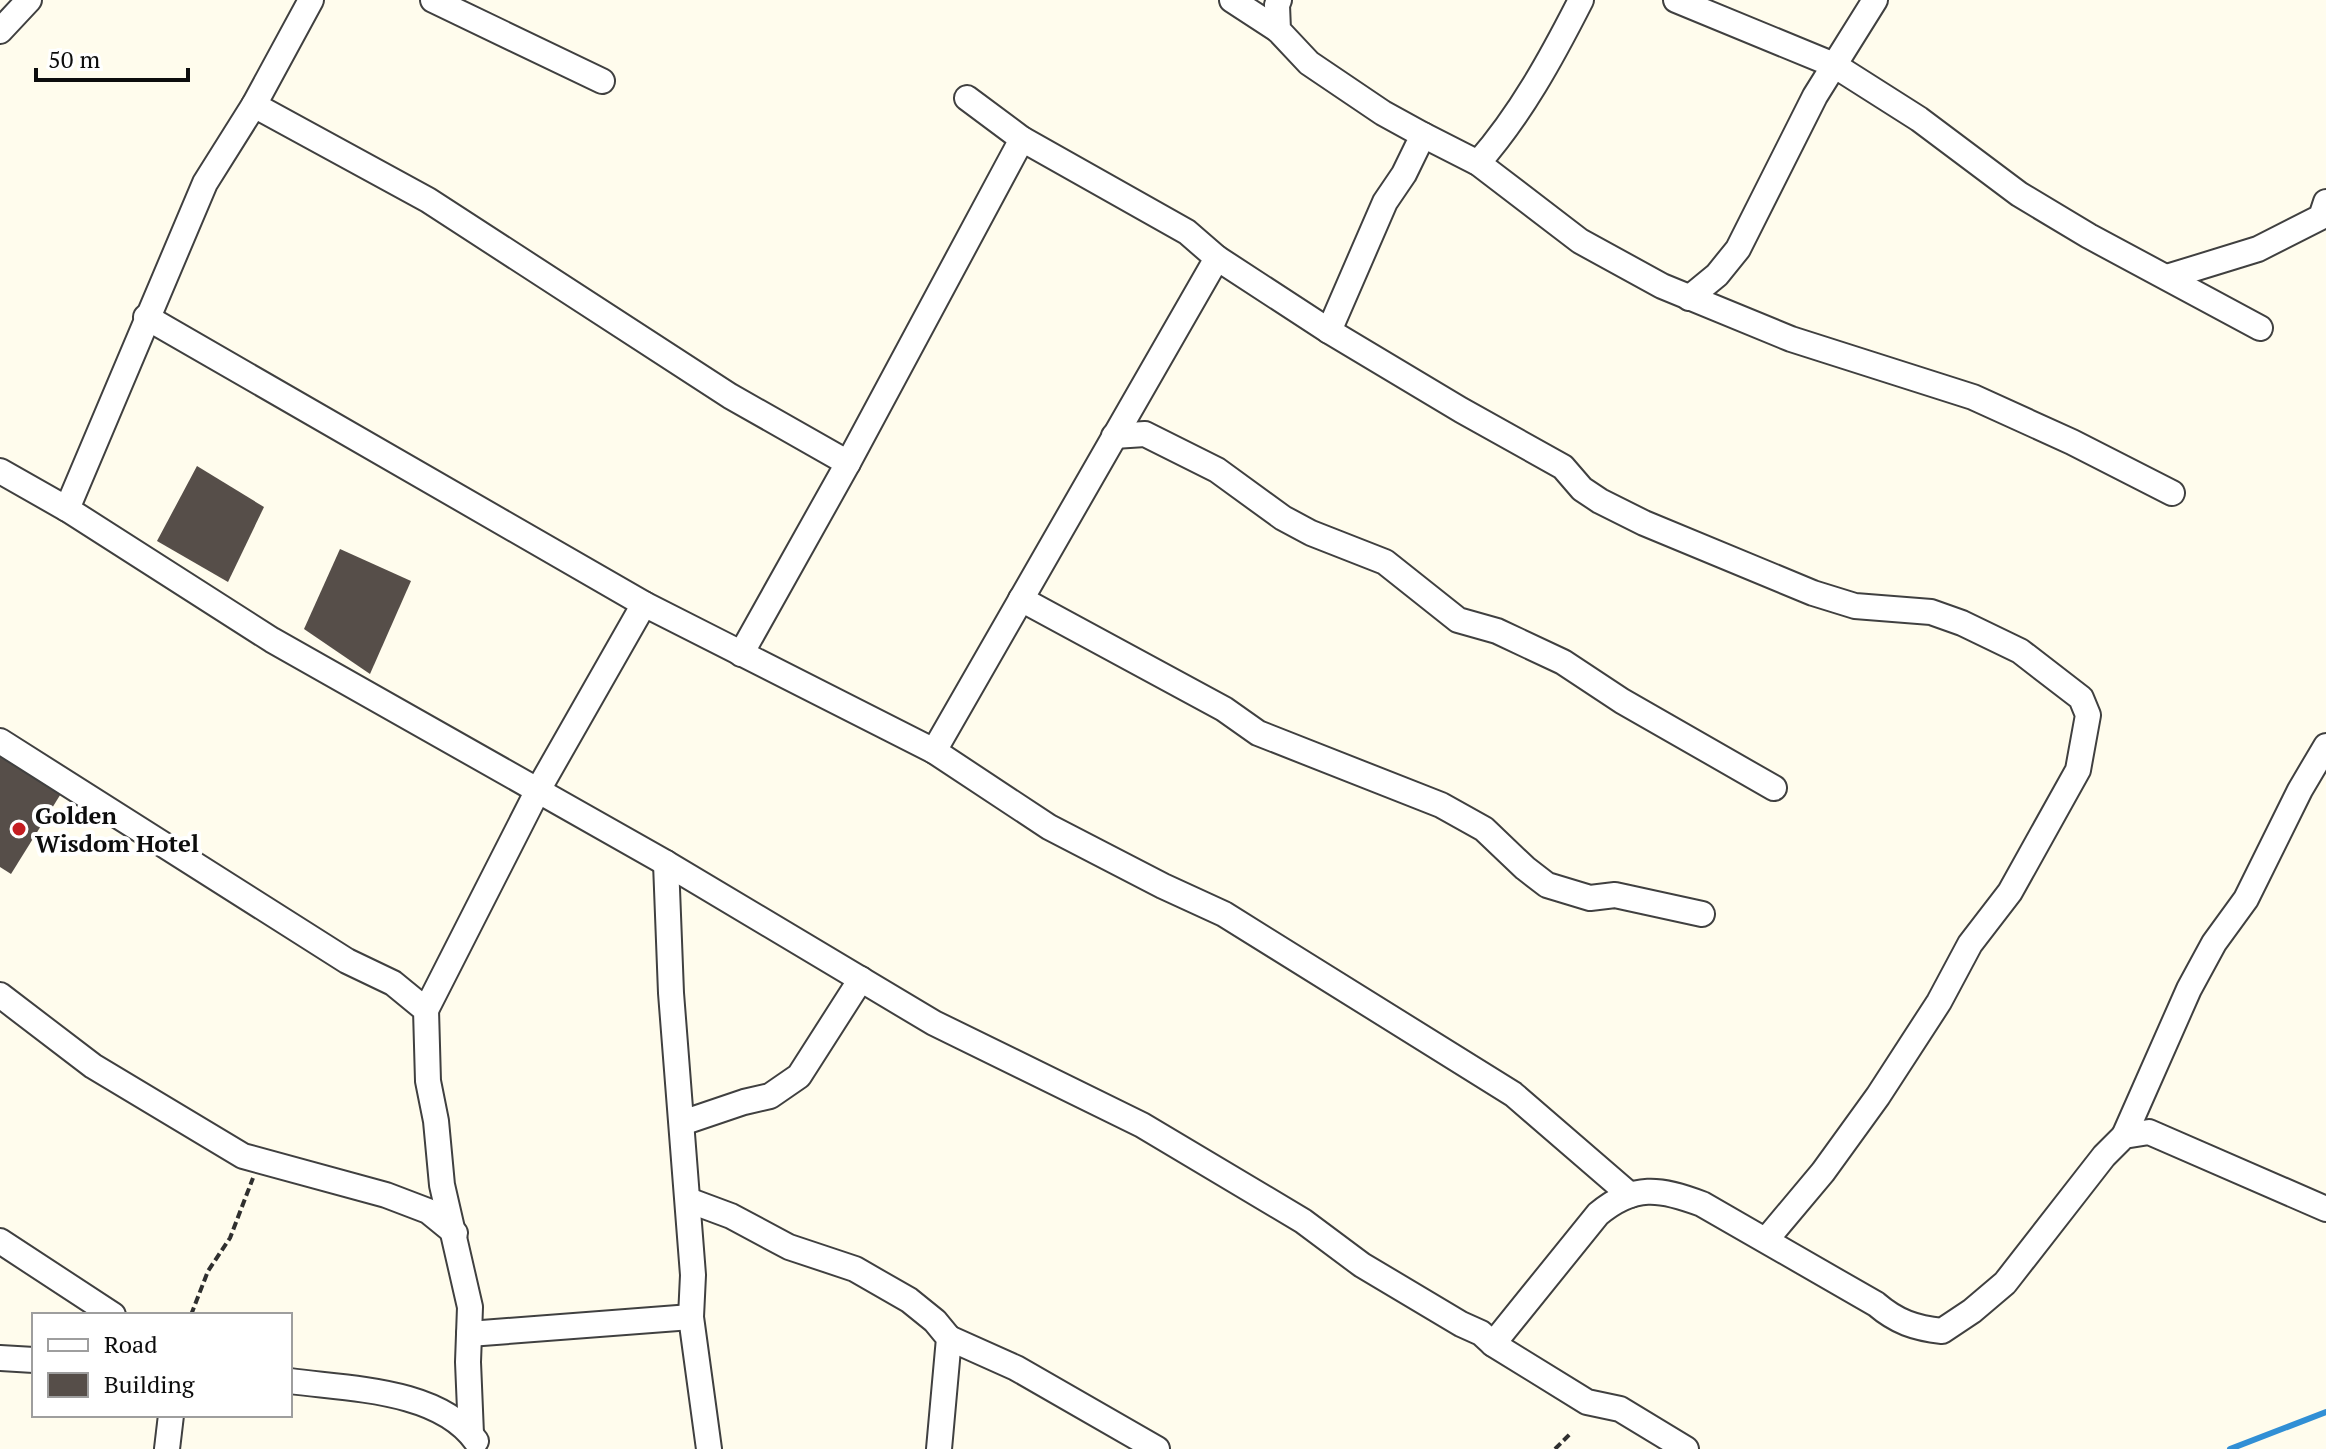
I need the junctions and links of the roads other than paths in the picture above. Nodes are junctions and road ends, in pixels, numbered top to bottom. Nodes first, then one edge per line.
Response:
1 (29, 0) edge
2 (311, 0) edge
3 (433, 0) edge
4 (1232, 0) edge
5 (1279, 0) edge
6 (1581, 0) edge
7 (1676, 0) edge
8 (1875, 0) edge
9 (1278, 30) junction
10 (0, 31) edge
11 (1834, 65) junction
12 (602, 81) dead end
13 (967, 98) dead end
14 (254, 105) junction
15 (1423, 135) junction
16 (1022, 139) junction
17 (1478, 163) junction
18 (2324, 212) edge
19 (1217, 258) junction
20 (2167, 277) junction
21 (1689, 298) junction
22 (146, 317) junction
23 (2260, 328) dead end
24 (1329, 331) junction
25 (1114, 436) junction
26 (848, 463) junction
27 (0, 471) edge
28 (2172, 493) dead end
29 (67, 509) junction
30 (1021, 599) junction
31 (644, 604) junction
32 (741, 654) junction
33 (0, 741) edge
34 (2326, 746) edge
35 (934, 751) junction
36 (1774, 788) dead end
37 (538, 790) junction
38 (666, 863) junction
39 (1702, 914) dead end
40 (861, 979) junction
41 (0, 995) edge
42 (426, 1010) junction
43 (682, 1123) junction
44 (2124, 1136) junction
45 (1630, 1195) junction
46 (688, 1200) junction
47 (2326, 1209) edge
48 (455, 1233) junction
49 (1766, 1240) junction
50 (0, 1241) edge
51 (110, 1313) edge
52 (691, 1317) junction
53 (469, 1334) junction
54 (949, 1338) junction
55 (1493, 1344) junction
56 (0, 1358) edge
57 (32, 1360) edge
58 (292, 1381) edge
59 (171, 1417) edge
60 (475, 1442) edge
61 (167, 1449) edge
62 (709, 1449) edge
63 (939, 1449) edge
64 (1157, 1449) edge
65 (1686, 1449) edge

1 - 10 street
2 - 14 street
3 - 12 street
4 - 9 street
5 - 9 street
6 - 17 street
7 - 11 street
8 - 11 street
9 - 15 street
11 - 20 street
11 - 21 street
13 - 16 street
14 - 22 street
14 - 26 street
15 - 17 street
15 - 24 street
16 - 19 street
16 - 26 street
17 - 21 street
18 - 20 street
19 - 24 street
19 - 25 street
20 - 23 street
21 - 28 street
22 - 29 street
22 - 31 street
24 - 49 street
25 - 30 street
25 - 36 street
26 - 32 street
27 - 29 street
29 - 37 street
30 - 35 street
30 - 39 street
31 - 32 street
31 - 37 street
32 - 35 street
33 - 42 street
34 - 44 street
35 - 45 street
37 - 38 street
37 - 42 street
38 - 40 street
38 - 43 street
40 - 43 street
40 - 55 street
41 - 48 street
42 - 48 street
43 - 46 street
44 - 47 street
44 - 49 street
45 - 49 street
45 - 55 street
46 - 52 street
46 - 54 street
48 - 53 street
50 - 51 street
52 - 53 street
52 - 62 street
53 - 60 street
54 - 63 street
54 - 64 street
55 - 65 street
56 - 57 street
58 - 60 street
59 - 61 street

